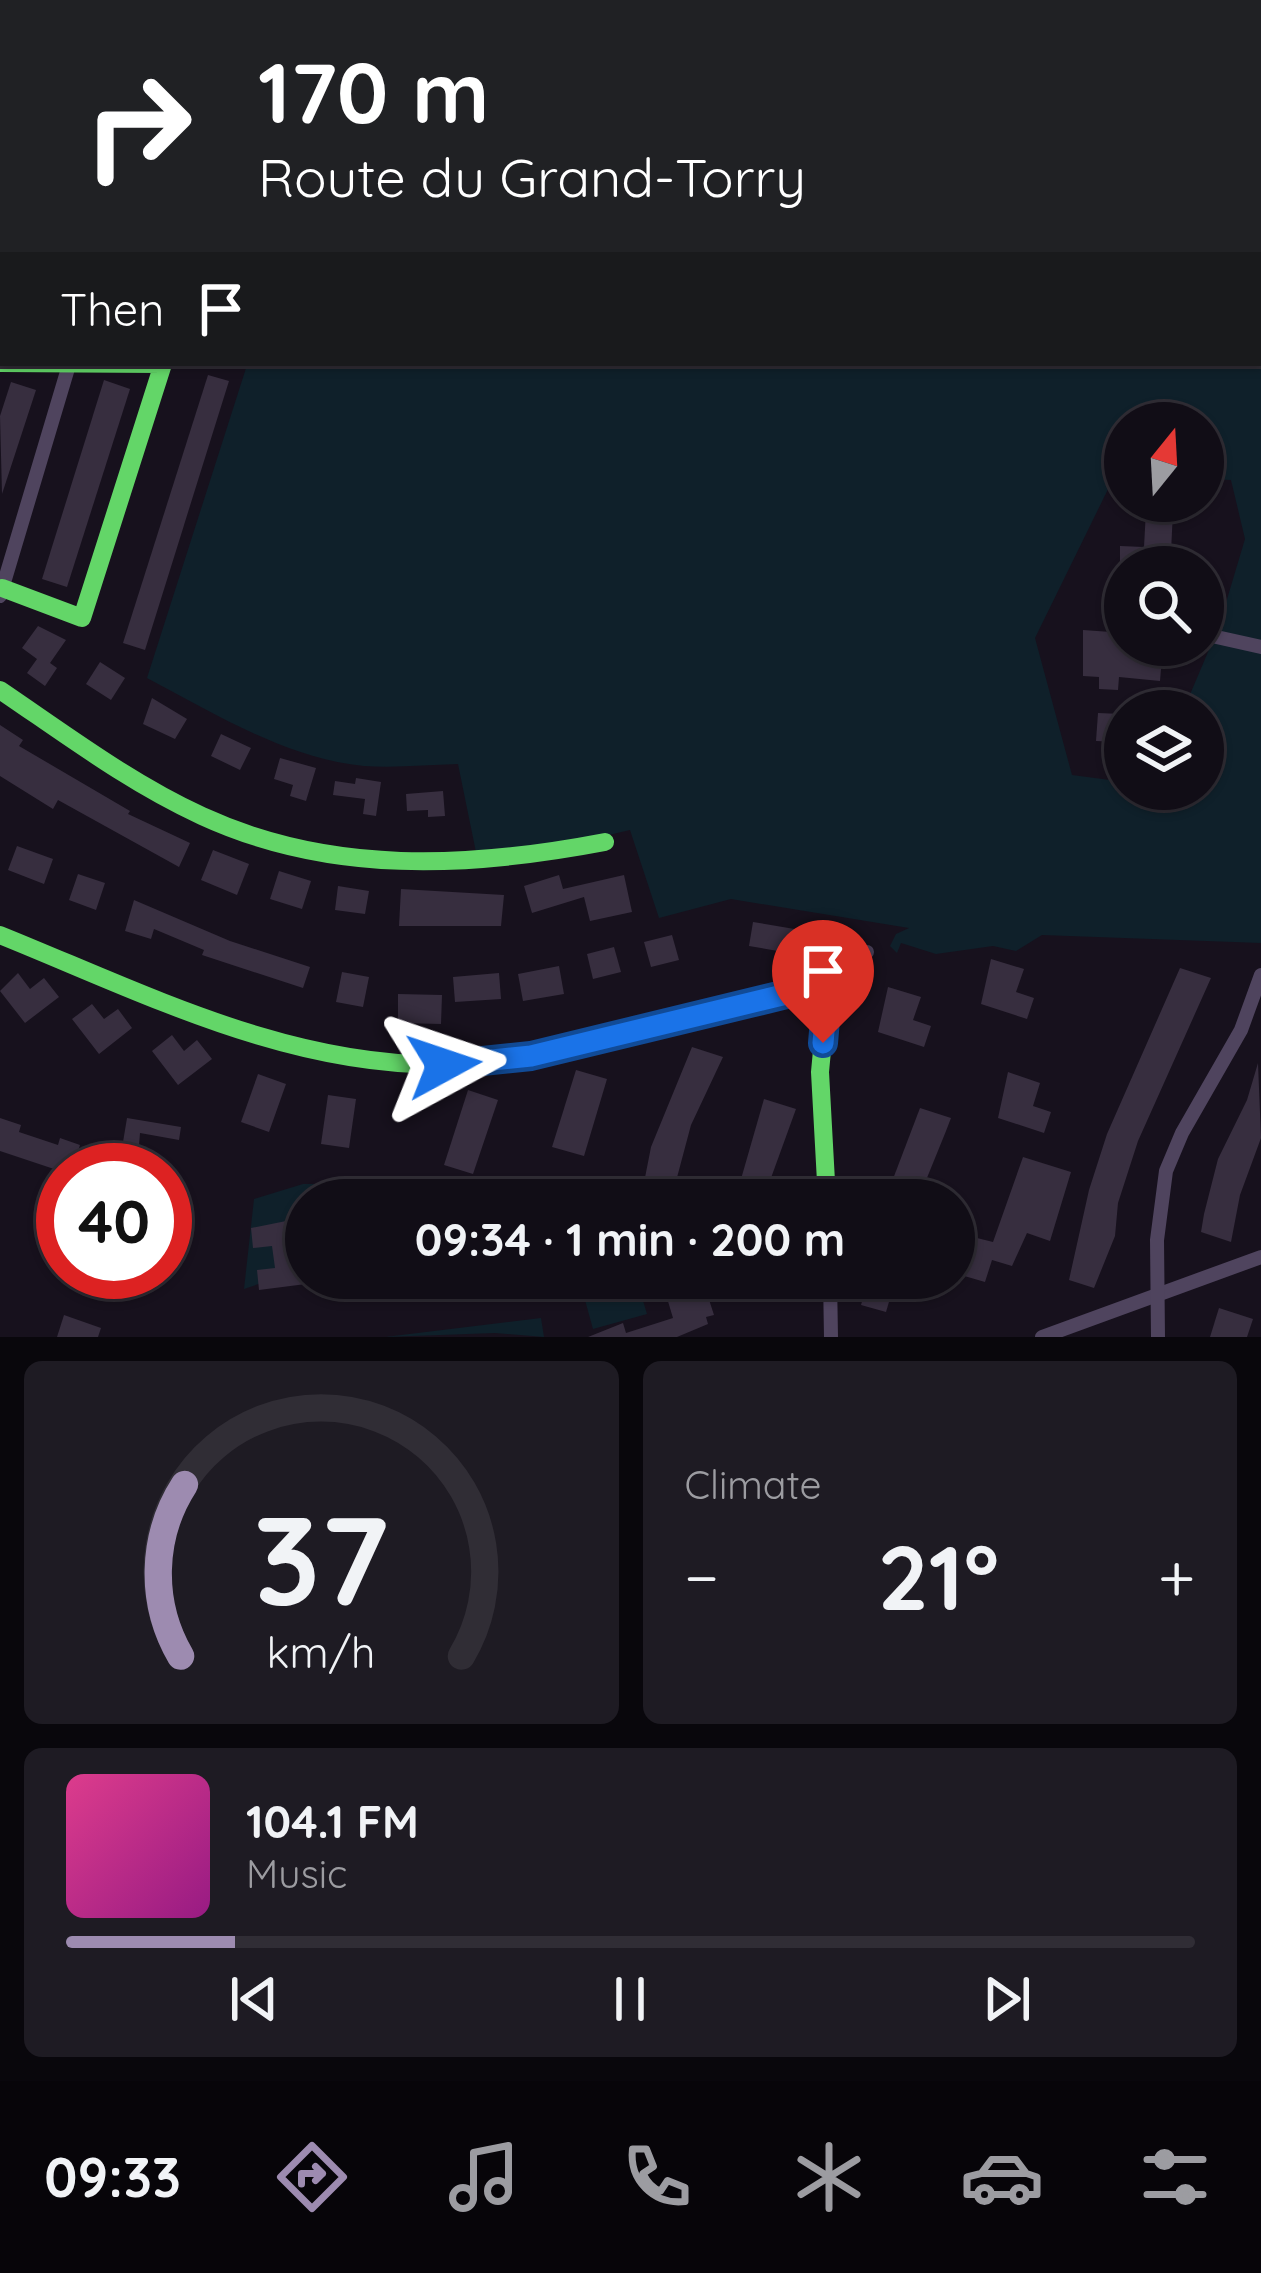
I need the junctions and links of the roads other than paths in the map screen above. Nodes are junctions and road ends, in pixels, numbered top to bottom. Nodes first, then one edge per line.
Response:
1 (68, 366) edge
2 (162, 366) edge
3 (1, 592) edge
4 (1224, 639) edge
5 (1261, 647) edge
6 (0, 690) edge
7 (604, 842) dead end
8 (0, 935) edge
9 (867, 952) dead end
10 (1261, 975) edge
11 (819, 999) junction
12 (826, 1179) edge
13 (1260, 1260) edge
14 (1159, 1295) junction
15 (830, 1299) edge
16 (831, 1337) edge
17 (1042, 1337) edge
18 (1158, 1337) edge

1 - 3 street
2 - 3 street
4 - 5 street
6 - 7 street
8 - 11 street
9 - 11 street
10 - 14 street
11 - 12 street
13 - 14 street
14 - 17 street
14 - 18 street
15 - 16 street

